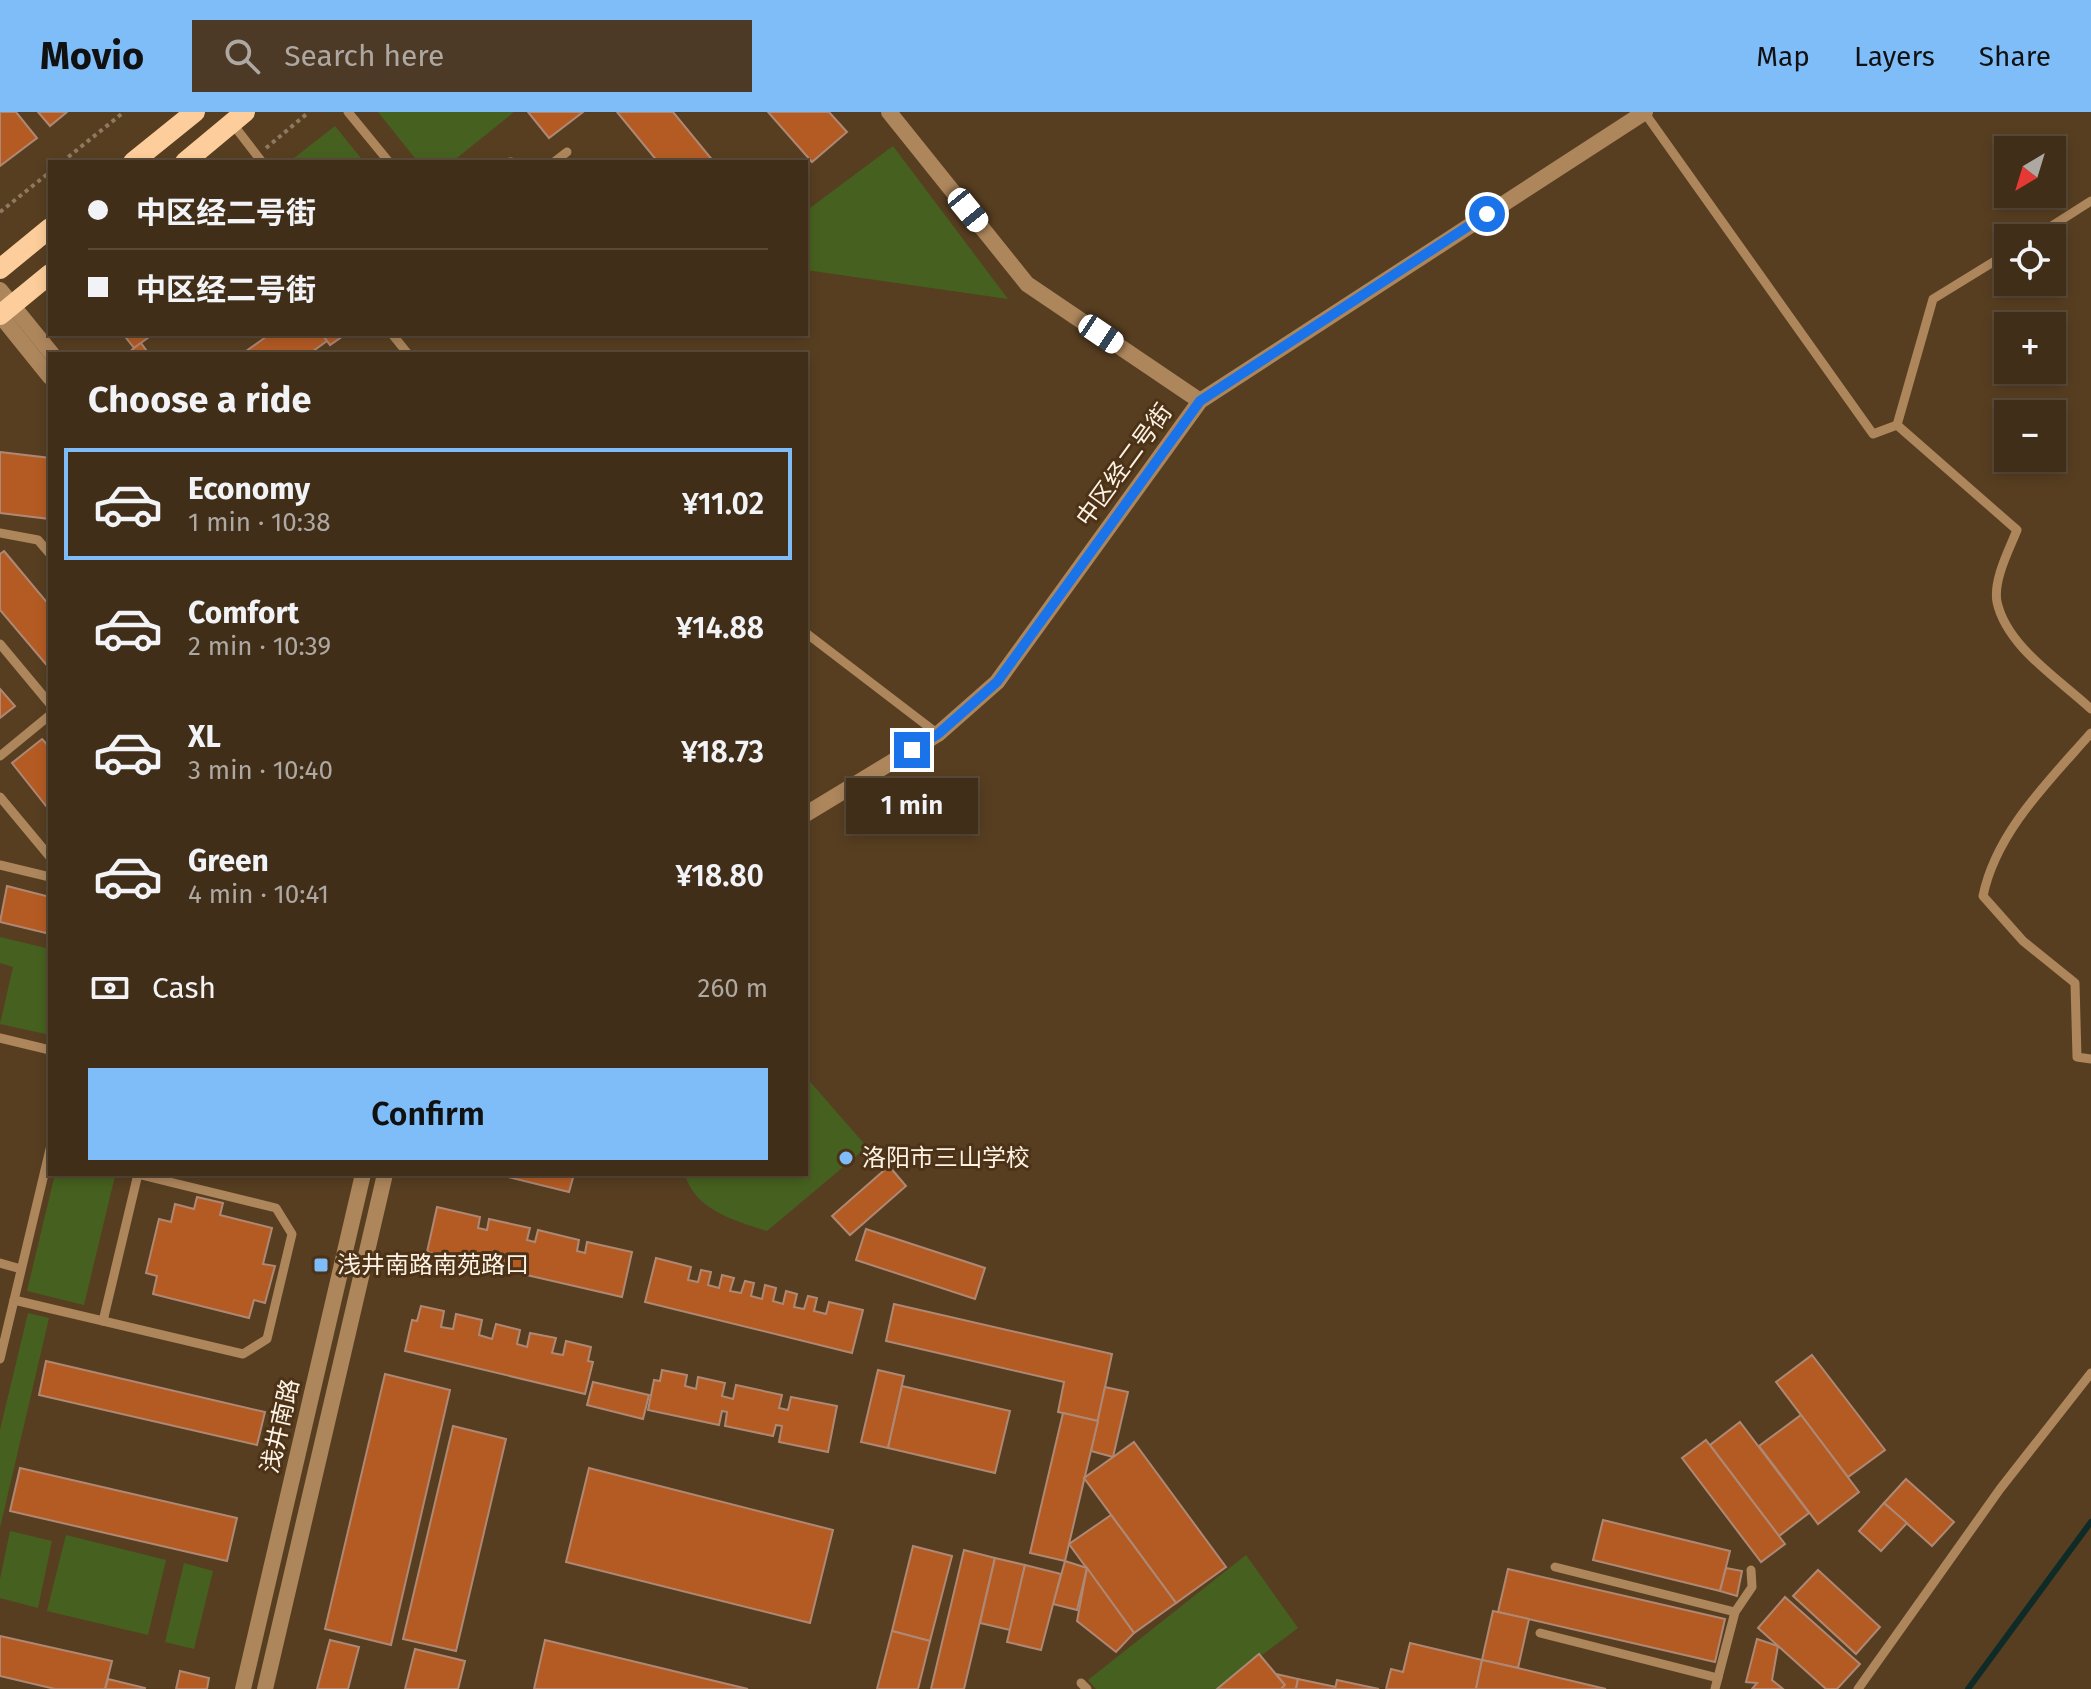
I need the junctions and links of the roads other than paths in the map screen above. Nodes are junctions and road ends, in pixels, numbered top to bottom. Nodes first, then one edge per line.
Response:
1 (195, 112) edge
2 (348, 112) edge
3 (889, 112) edge
4 (1644, 112) edge
5 (239, 117) edge
6 (567, 152) dead end
7 (259, 159) edge
8 (135, 160) edge
9 (187, 160) edge
10 (387, 160) edge
11 (557, 160) edge
12 (2091, 201) edge
13 (2055, 224) edge
14 (48, 230) edge
15 (1994, 262) edge
16 (0, 269) edge
17 (48, 275) edge
18 (3, 306) edge
19 (394, 336) edge
20 (50, 352) edge
21 (406, 352) edge
22 (48, 374) edge
23 (1200, 401) junction
24 (1897, 425) junction
25 (0, 533) edge
26 (48, 552) edge
27 (808, 635) edge
28 (0, 644) edge
29 (48, 702) edge
30 (2091, 709) edge
31 (48, 717) edge
32 (2091, 733) edge
33 (938, 734) junction
34 (0, 756) edge
35 (0, 797) edge
36 (808, 813) edge
37 (48, 855) edge
38 (0, 865) edge
39 (48, 877) edge
40 (0, 1038) edge
41 (48, 1050) edge
42 (2091, 1059) edge
43 (48, 1160) edge
44 (137, 1176) edge
45 (145, 1176) edge
46 (363, 1176) edge
47 (385, 1176) edge
48 (0, 1263) edge
49 (21, 1269) junction
50 (14, 1300) junction
51 (103, 1321) junction
52 (0, 1359) edge
53 (2091, 1373) edge
54 (1555, 1567) dead end
55 (1751, 1570) dead end
56 (1735, 1612) junction
57 (1540, 1633) dead end
58 (1718, 1678) junction
59 (243, 1689) edge
60 (265, 1689) edge
61 (1715, 1689) edge
62 (1858, 1689) edge

1 - 8 main road
2 - 10 lane
3 - 23 street
4 - 23 street, 中区经二号街
4 - 24 lane
5 - 7 lane
5 - 9 main road
6 - 11 lane
12 - 13 lane
14 - 16 main road
15 - 24 lane
17 - 18 main road
18 - 20 street
18 - 22 street
19 - 21 lane
23 - 33 street, 中区经二号街
24 - 30 lane
25 - 26 lane
27 - 33 lane
28 - 29 lane
31 - 34 lane
32 - 42 lane
33 - 36 street, 中区经二号街
35 - 37 lane
38 - 39 lane
40 - 41 lane
43 - 49 lane
44 - 51 lane
45 - 51 lane
46 - 59 street, 浅井南路
47 - 60 street, 浅井南路
48 - 49 lane
49 - 50 lane
50 - 51 lane
50 - 52 lane
53 - 62 lane
54 - 56 lane
55 - 56 lane
56 - 58 lane
57 - 58 lane
58 - 61 lane

